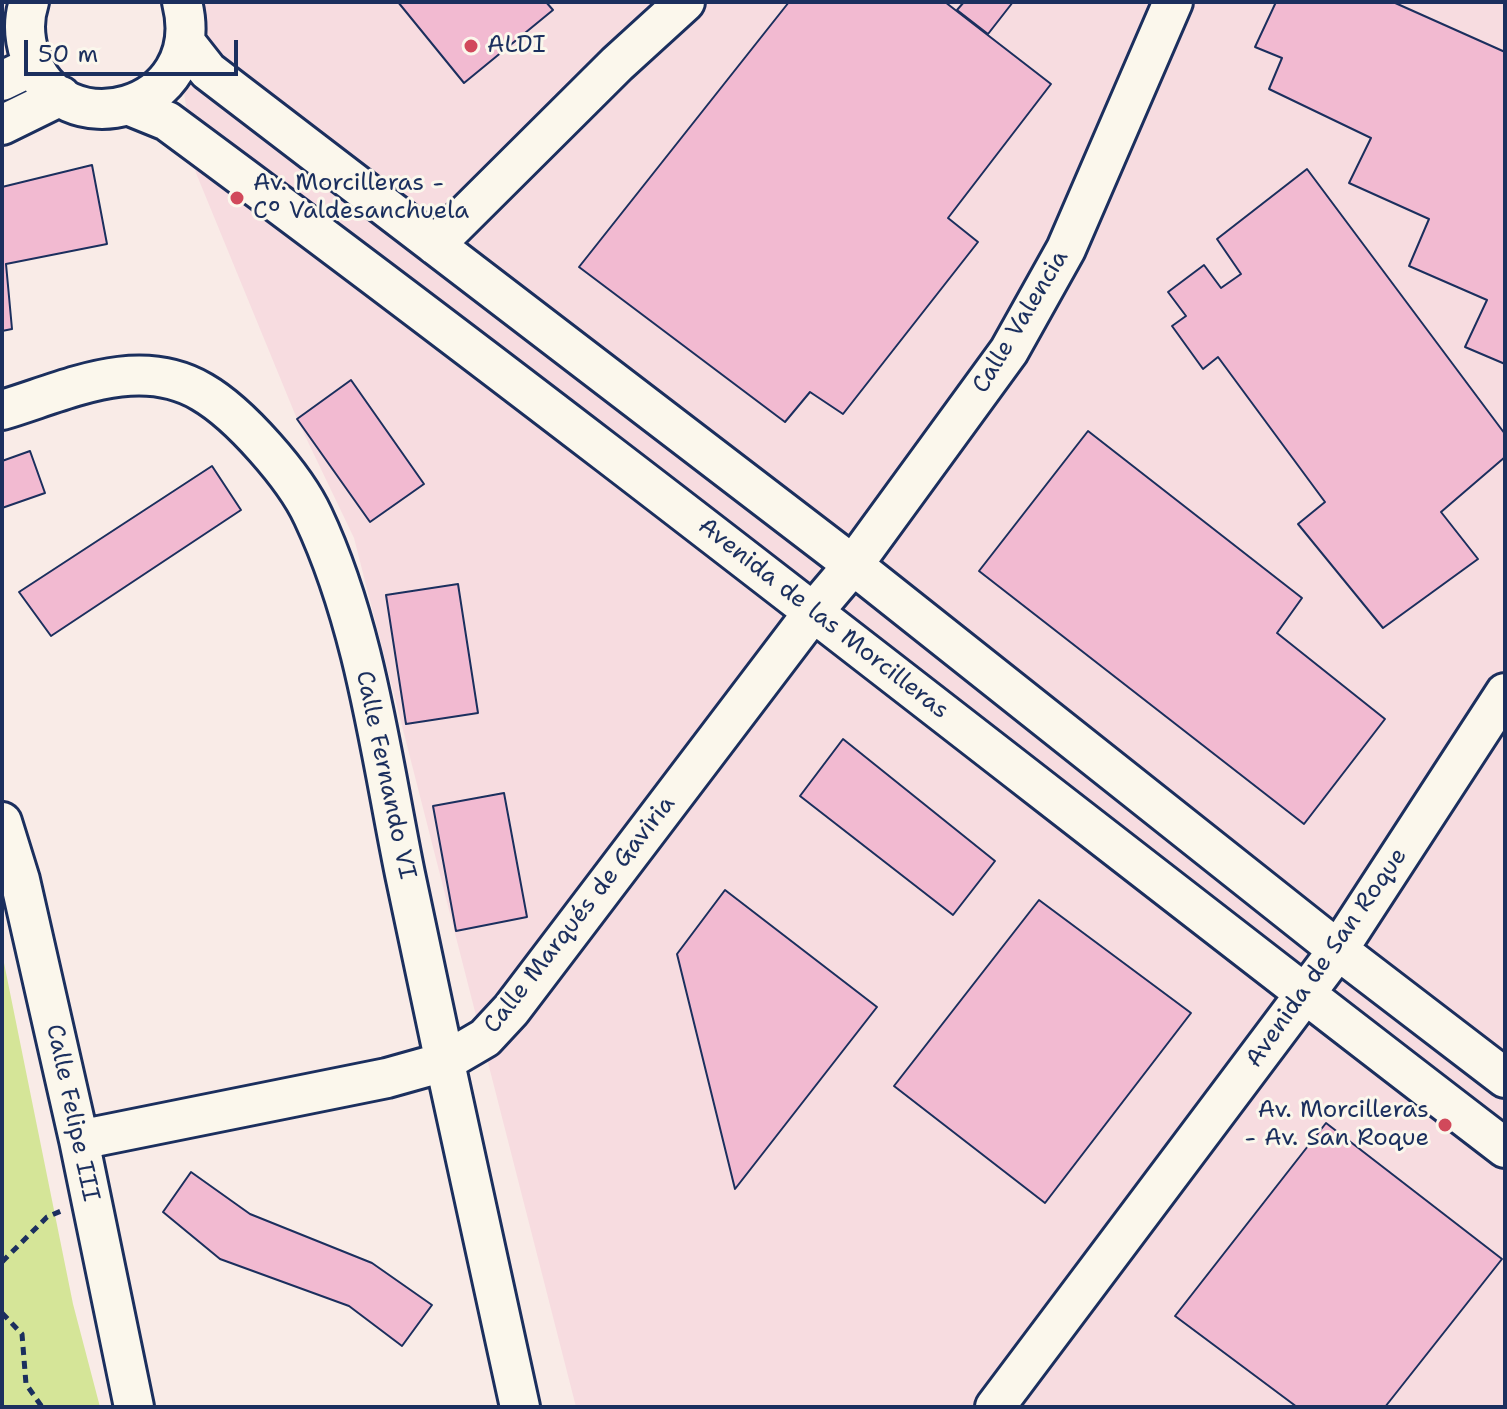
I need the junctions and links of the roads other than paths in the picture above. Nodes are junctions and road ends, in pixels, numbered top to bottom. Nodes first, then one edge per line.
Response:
1 (29, 2) edge
2 (182, 2) edge
3 (685, 2) edge
4 (1173, 2) edge
5 (186, 43) junction
6 (18, 74) edge
7 (61, 96) junction
8 (130, 106) junction
9 (2, 125) edge
10 (435, 245) junction
11 (2, 410) edge
12 (853, 565) junction
13 (814, 611) junction
14 (1505, 693) edge
15 (2, 822) edge
16 (1338, 950) junction
17 (1306, 994) junction
18 (444, 1062) junction
19 (1505, 1078) edge
20 (79, 1140) junction
21 (1505, 1148) edge
22 (134, 1407) edge
23 (520, 1407) edge
24 (995, 1407) edge

1 - 6 street
2 - 5 street
3 - 10 street
4 - 12 street, Calle Valencia
5 - 8 street
5 - 10 street
6 - 7 street
7 - 8 street
7 - 9 street
8 - 13 street, Avenida de las Morcilleras
10 - 12 street
11 - 18 street, Calle Fernando VI
12 - 13 street, Calle Valencia
12 - 16 street
13 - 17 street, Avenida de las Morcilleras
13 - 18 street, Calle Marqués de Gaviria
14 - 16 street, Avenida de San Roque
15 - 20 street, Calle Felipe III
16 - 17 street, Avenida de San Roque
16 - 19 street
17 - 21 street, Avenida de las Morcilleras
17 - 24 street, Avenida de San Roque
18 - 20 street, Calle Marqués de Gaviria
18 - 23 street, Calle Fernando VI
20 - 22 street, Calle Felipe III

